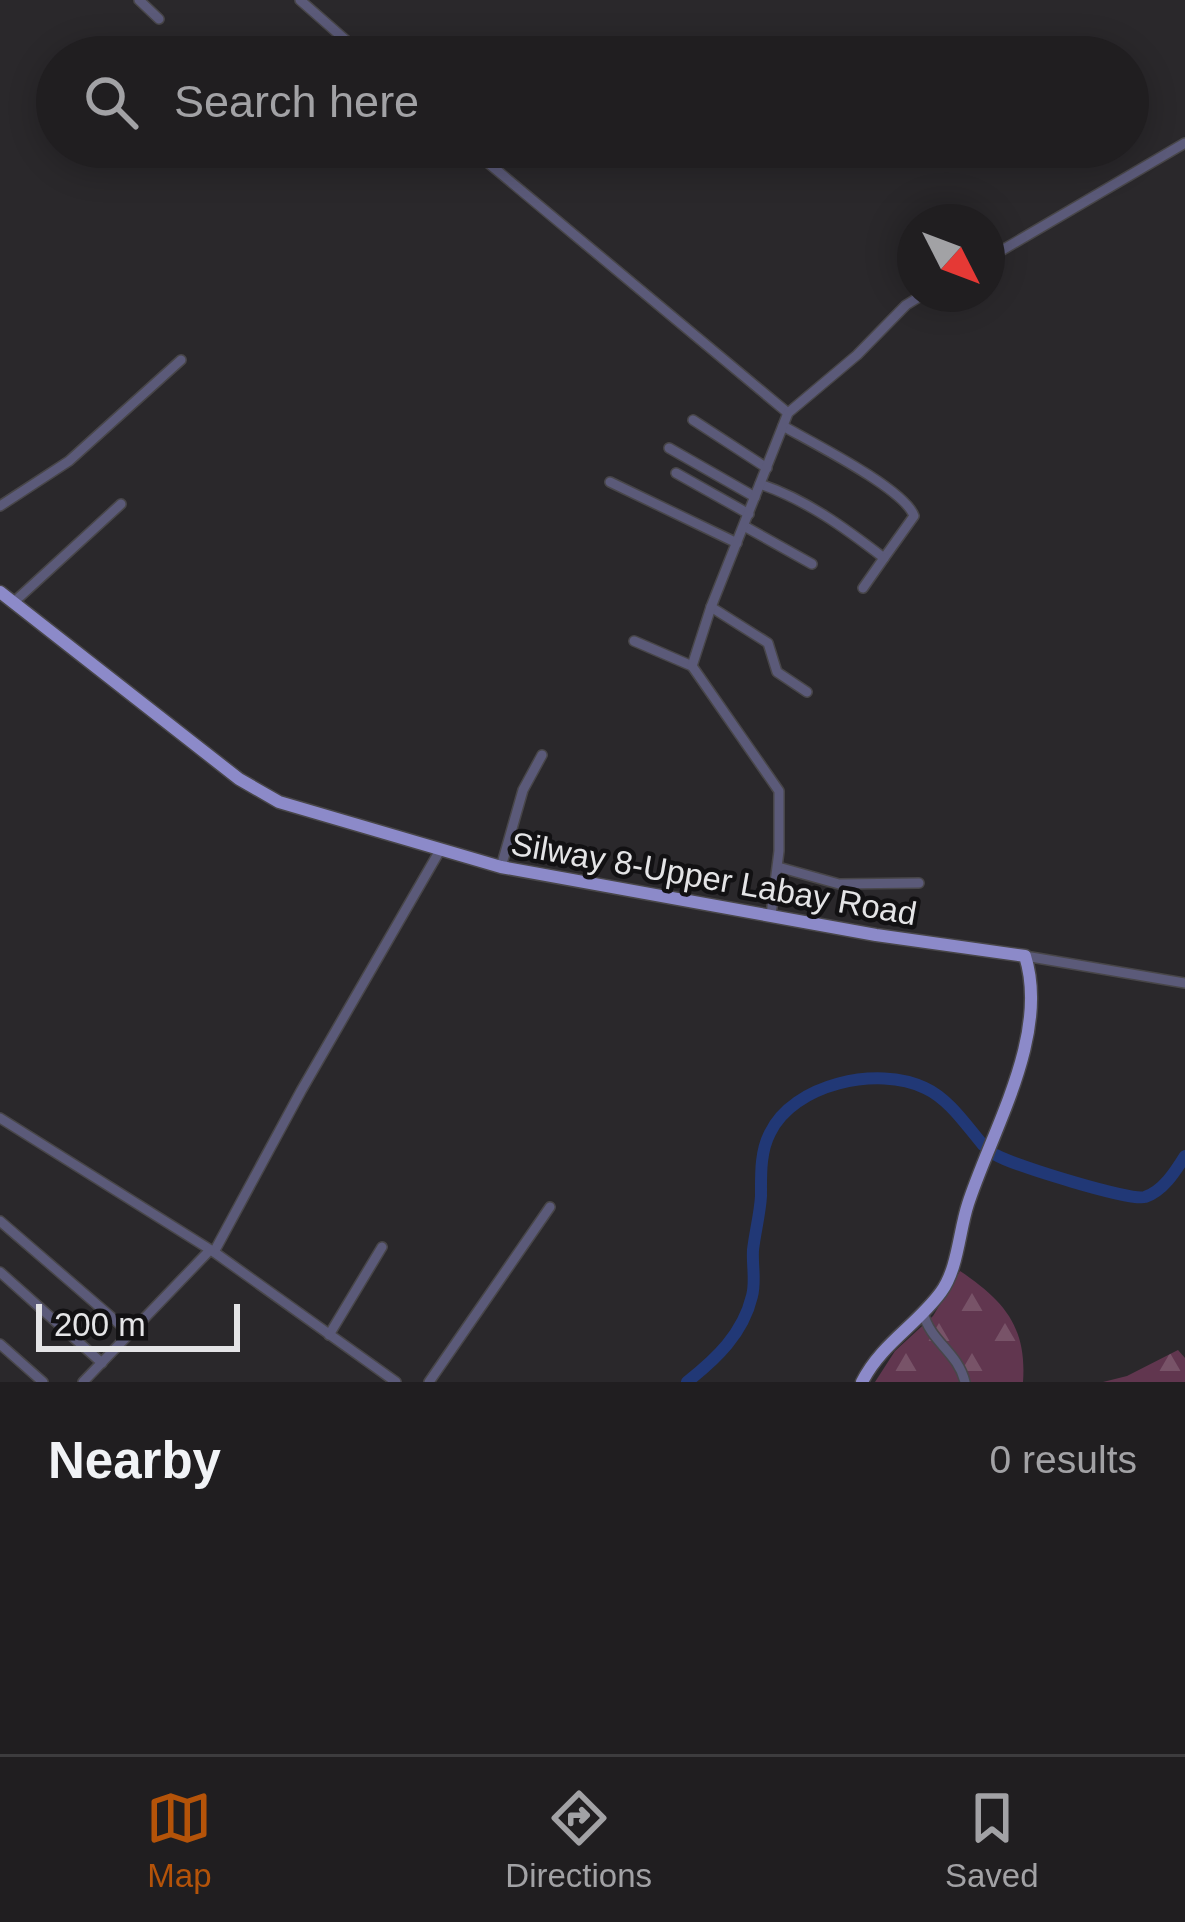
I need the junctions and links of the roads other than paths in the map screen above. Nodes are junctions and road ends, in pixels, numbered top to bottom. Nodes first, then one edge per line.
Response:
1 (139, 0) edge
2 (300, 0) edge
3 (159, 19) dead end
4 (341, 36) edge
5 (1185, 143) edge
6 (1149, 164) edge
7 (494, 168) edge
8 (1142, 168) edge
9 (1005, 248) edge
10 (898, 312) edge
11 (181, 360) dead end
12 (788, 413) junction
13 (693, 420) dead end
14 (783, 426) junction
15 (669, 448) dead end
16 (767, 467) junction
17 (676, 473) dead end
18 (610, 482) dead end
19 (760, 484) junction
20 (755, 497) junction
21 (121, 504) dead end
22 (0, 506) edge
23 (749, 514) junction
24 (744, 526) junction
25 (737, 544) junction
26 (884, 558) junction
27 (812, 565) dead end
28 (863, 588) dead end
29 (0, 592) edge
30 (14, 602) junction
31 (711, 607) junction
32 (634, 641) dead end
33 (692, 666) junction
34 (807, 692) dead end
35 (542, 755) dead end
36 (439, 852) junction
37 (501, 867) junction
38 (778, 867) junction
39 (919, 884) dead end
40 (771, 915) junction
41 (1025, 956) junction
42 (1185, 983) edge
43 (0, 1118) edge
44 (550, 1208) dead end
45 (0, 1221) edge
46 (382, 1247) dead end
47 (212, 1251) junction
48 (0, 1272) edge
49 (923, 1311) junction
50 (131, 1334) junction
51 (329, 1336) junction
52 (0, 1344) edge
53 (101, 1364) junction
54 (43, 1382) edge
55 (83, 1382) edge
56 (397, 1382) edge
57 (429, 1382) edge
58 (862, 1382) edge
59 (965, 1382) edge

1 - 3 street
2 - 4 street
5 - 6 street
7 - 12 street
8 - 9 street
10 - 12 street
11 - 22 street
12 - 14 street
13 - 16 street
14 - 16 street
14 - 26 street
15 - 20 street
16 - 19 street
17 - 23 street
18 - 25 street
19 - 20 street
19 - 26 street
20 - 23 street
21 - 30 street
23 - 24 street
24 - 25 street
24 - 27 street
25 - 31 street
26 - 28 street
29 - 30 main road, Silway 8-Upper Labay Road
30 - 36 main road, Silway 8-Upper Labay Road
31 - 33 street
31 - 34 street
32 - 33 street
33 - 38 street
35 - 37 street
36 - 37 main road, Silway 8-Upper Labay Road
36 - 47 street
37 - 40 main road, Silway 8-Upper Labay Road
38 - 39 street
38 - 40 street
40 - 41 main road, Silway 8-Upper Labay Road
41 - 42 street
41 - 49 main road
43 - 47 street
44 - 57 street
45 - 50 street
46 - 51 street
47 - 50 street
47 - 51 street
48 - 53 street
49 - 58 main road
49 - 59 street
50 - 53 street
51 - 56 street
52 - 54 street
53 - 55 street

